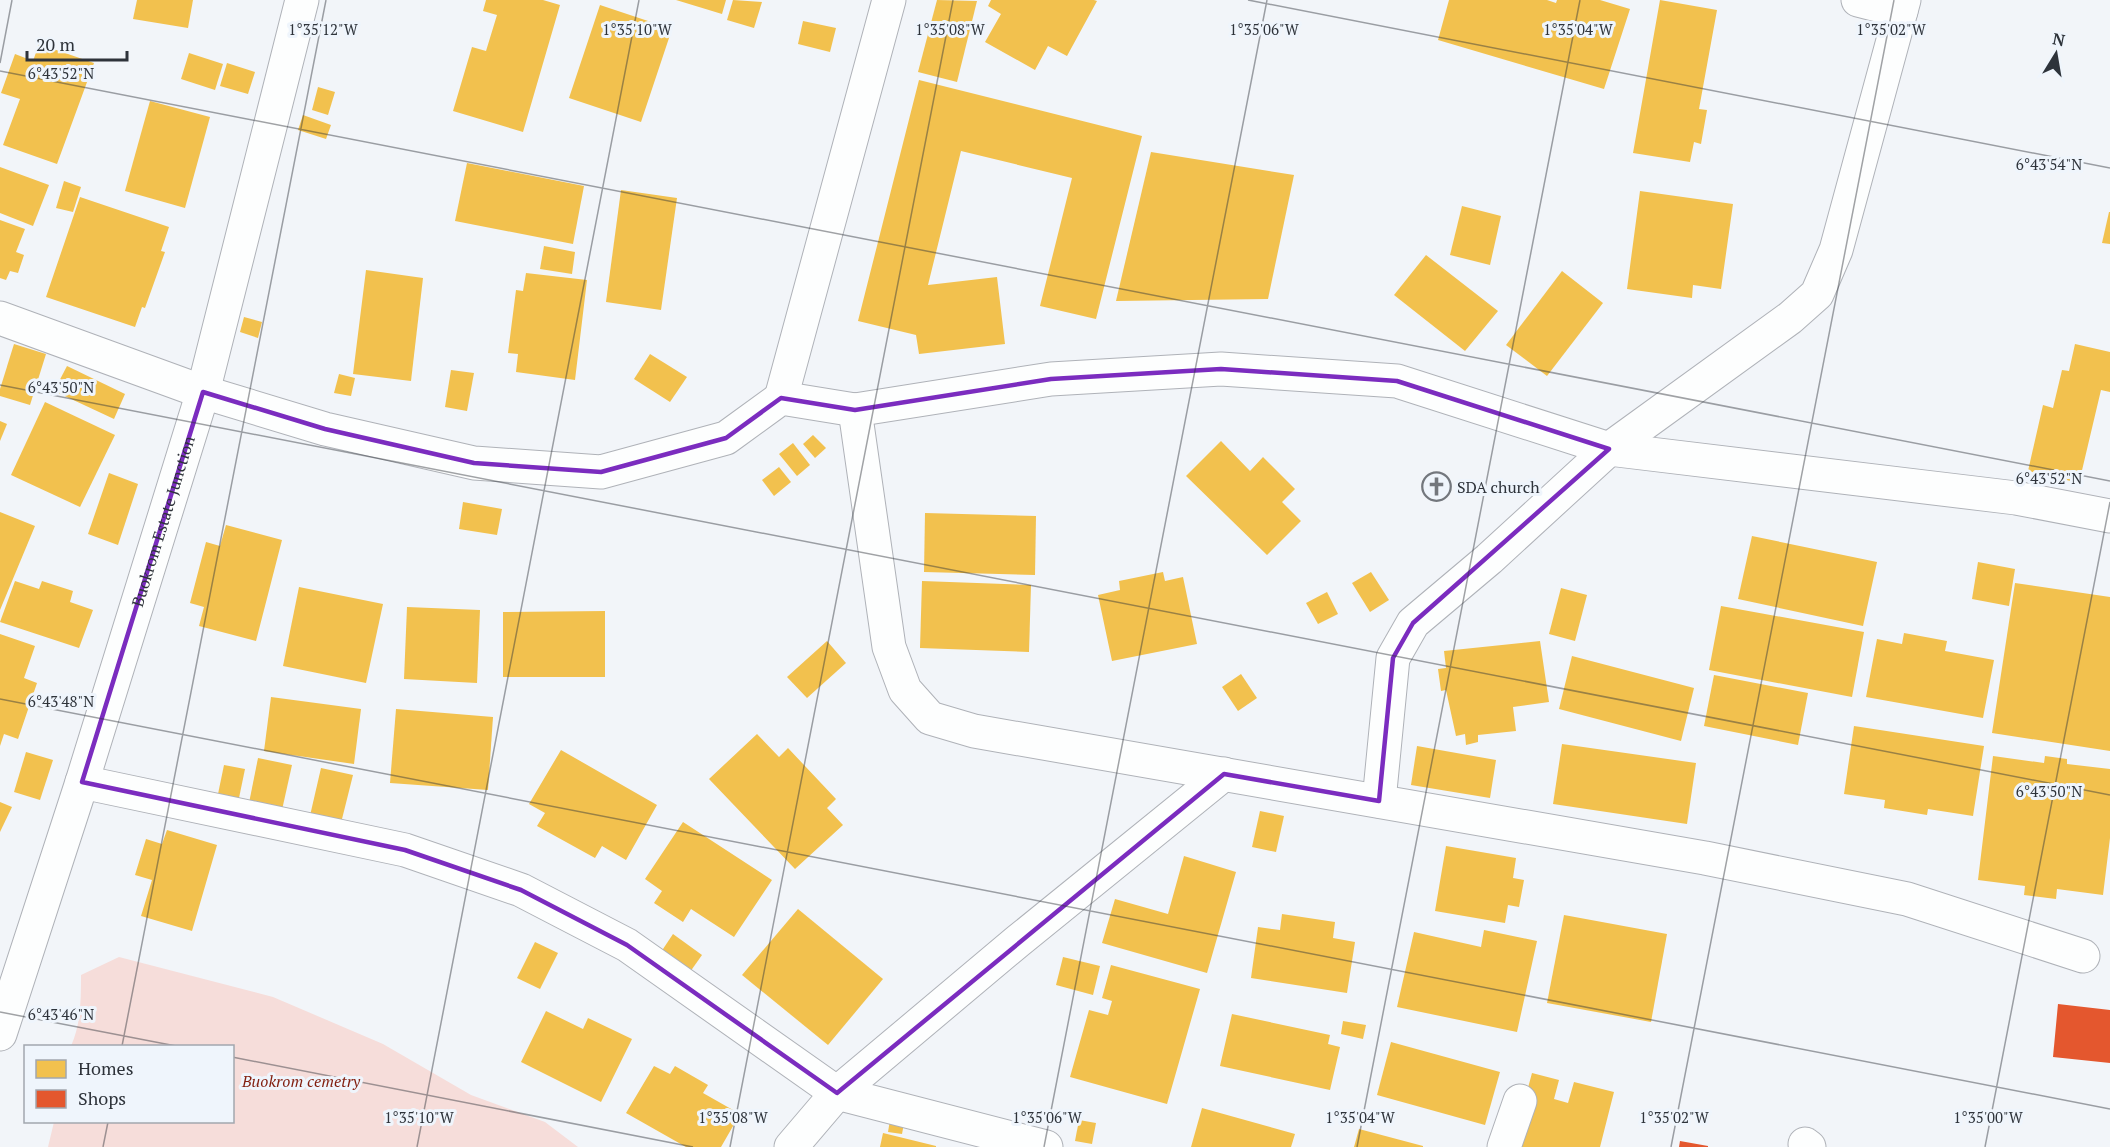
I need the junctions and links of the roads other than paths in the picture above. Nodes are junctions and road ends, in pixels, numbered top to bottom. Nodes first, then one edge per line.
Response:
1 (302, 0) edge
2 (889, 0) edge
3 (1858, 0) edge
4 (1903, 5) edge
5 (0, 318) edge
6 (202, 392) junction
7 (781, 398) junction
8 (855, 410) junction
9 (1609, 449) junction
10 (2110, 516) edge
11 (1224, 774) junction
12 (82, 782) junction
13 (1379, 801) junction
14 (2083, 956) dead end
15 (0, 1034) edge
16 (837, 1093) junction
17 (1520, 1101) dead end
18 (791, 1147) edge
19 (1046, 1147) edge
20 (1504, 1147) edge

1 - 6 street, Buokrom Estate Junction
2 - 7 street
3 - 4 street
4 - 9 street
5 - 6 street
6 - 7 street
6 - 12 street, Buokrom Estate Junction
7 - 8 street
8 - 9 street
8 - 11 street
9 - 10 street
9 - 13 street
11 - 13 street
11 - 16 street
12 - 15 street, Buokrom Estate Junction
12 - 16 street
13 - 14 street
16 - 18 street
16 - 19 street
17 - 20 street

